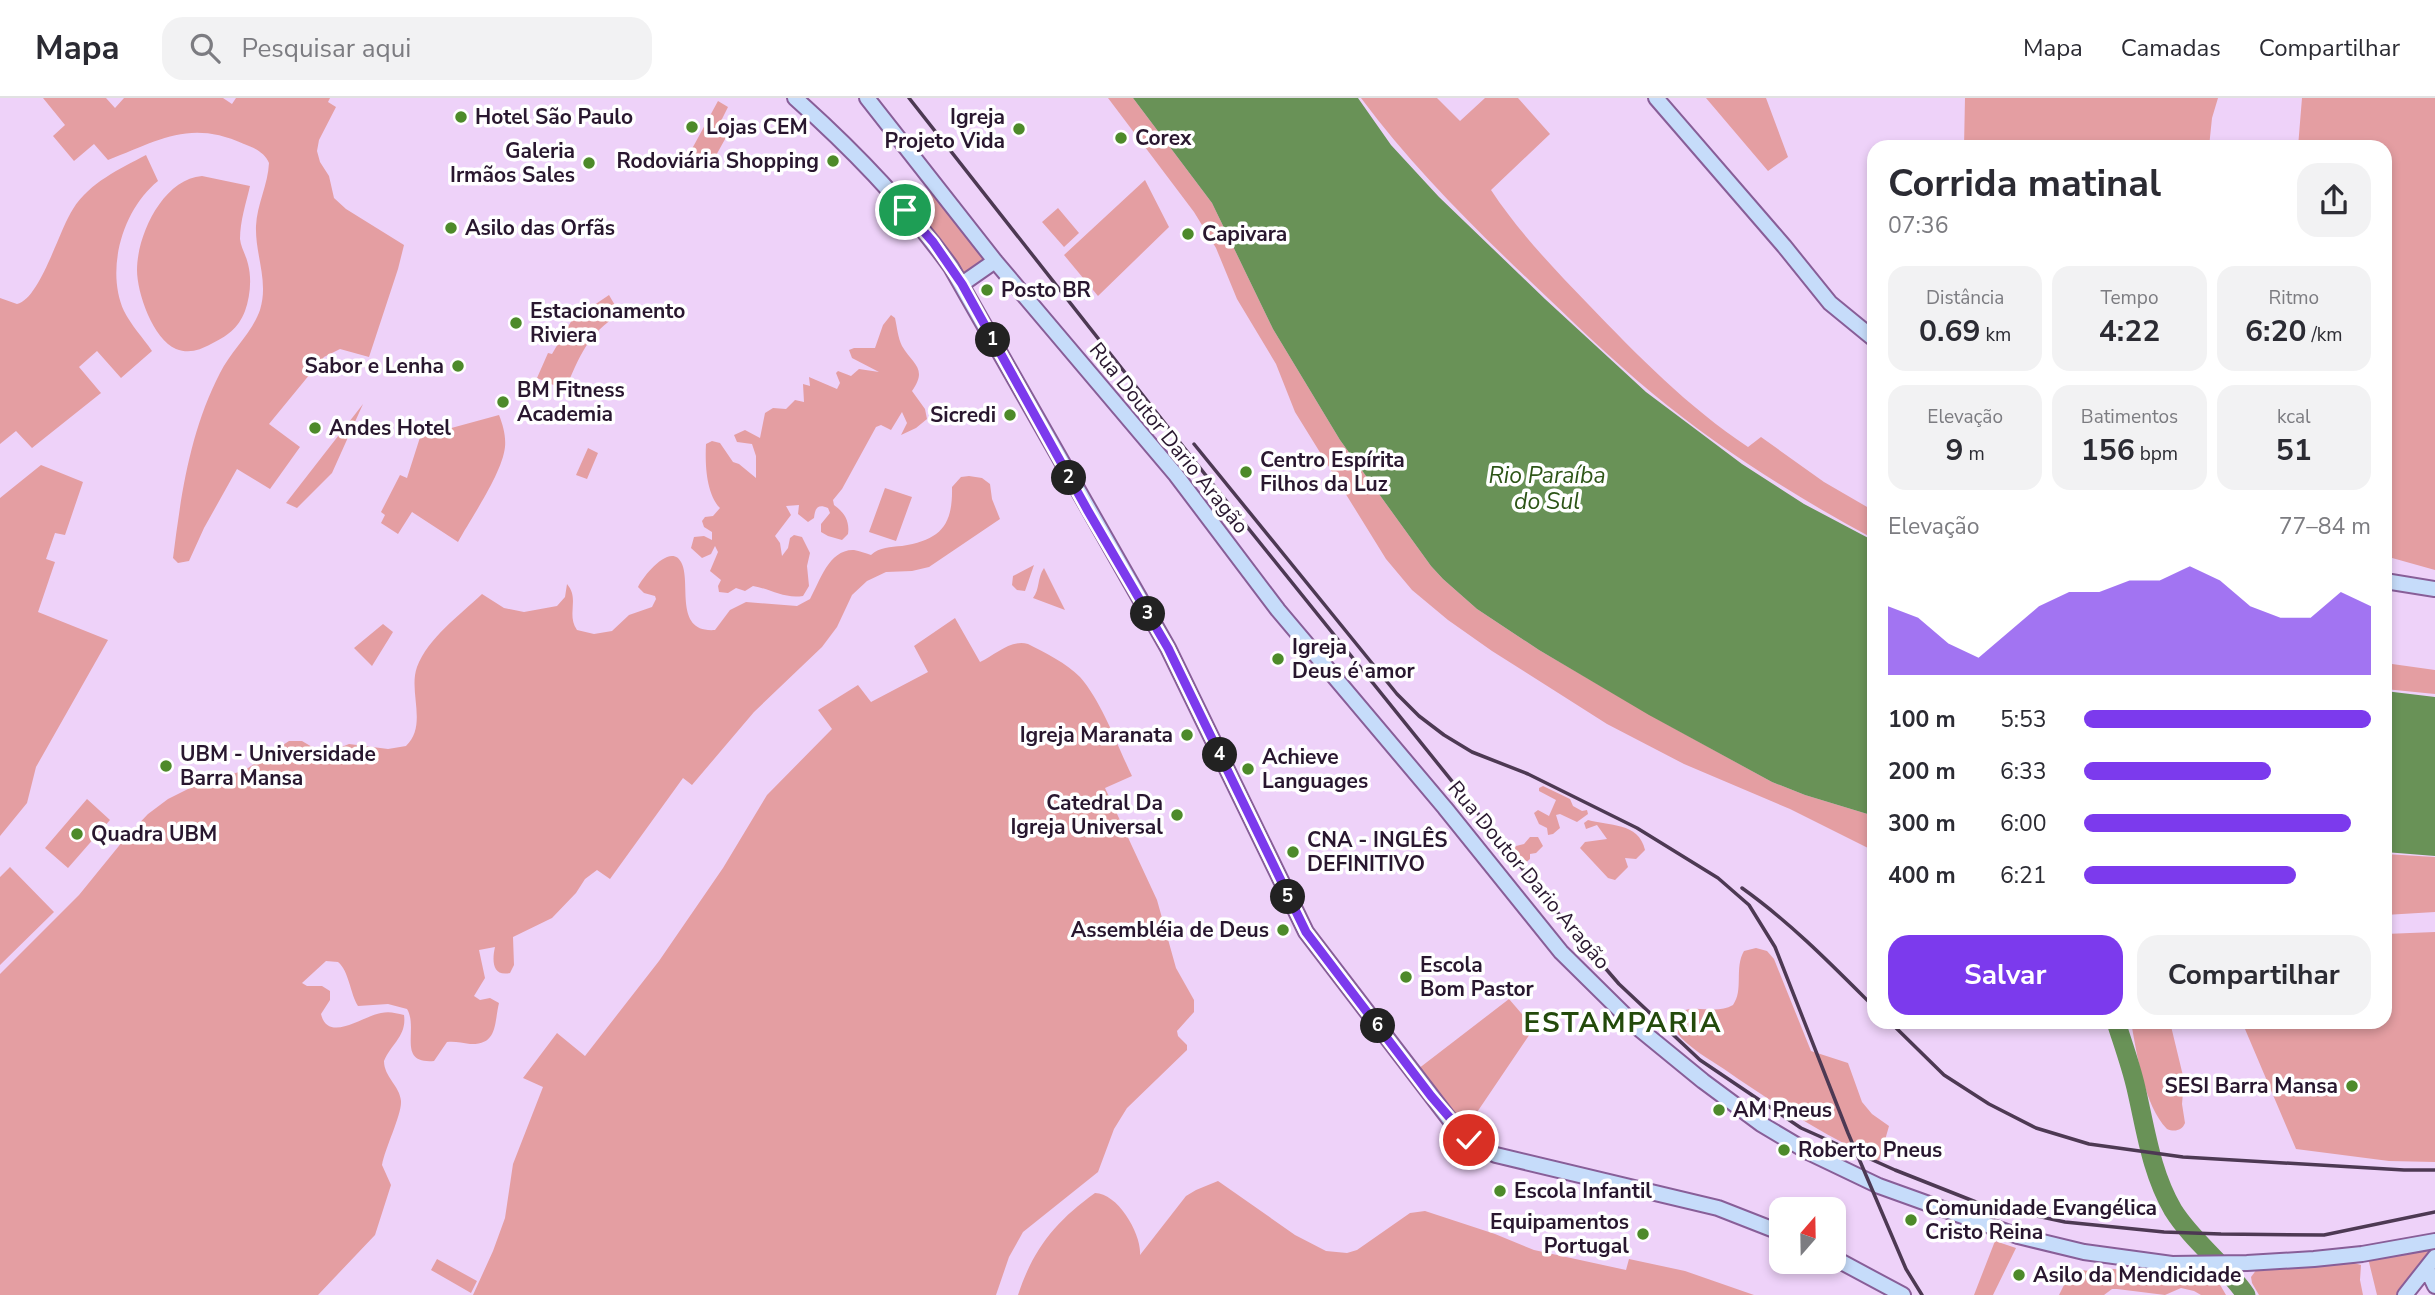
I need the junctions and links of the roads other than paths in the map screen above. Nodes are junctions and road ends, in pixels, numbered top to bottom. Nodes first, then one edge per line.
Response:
1 (795, 98) edge
2 (867, 98) edge
3 (1656, 98) edge
4 (995, 261) junction
5 (962, 284) junction
6 (1867, 333) edge
7 (2392, 582) edge
8 (2435, 589) edge
9 (1769, 1228) edge
10 (2435, 1241) edge
11 (2431, 1263) edge
12 (1846, 1264) edge
13 (2435, 1286) edge
14 (1903, 1295) edge
15 (2405, 1295) edge

1 - 5 main road
2 - 4 main road, Rua Doutor Dario Aragão
3 - 6 main road
4 - 5 main road
4 - 10 main road, Rua Doutor Dario Aragão
5 - 9 main road
7 - 8 main road
11 - 13 main road
11 - 15 main road
12 - 14 main road

